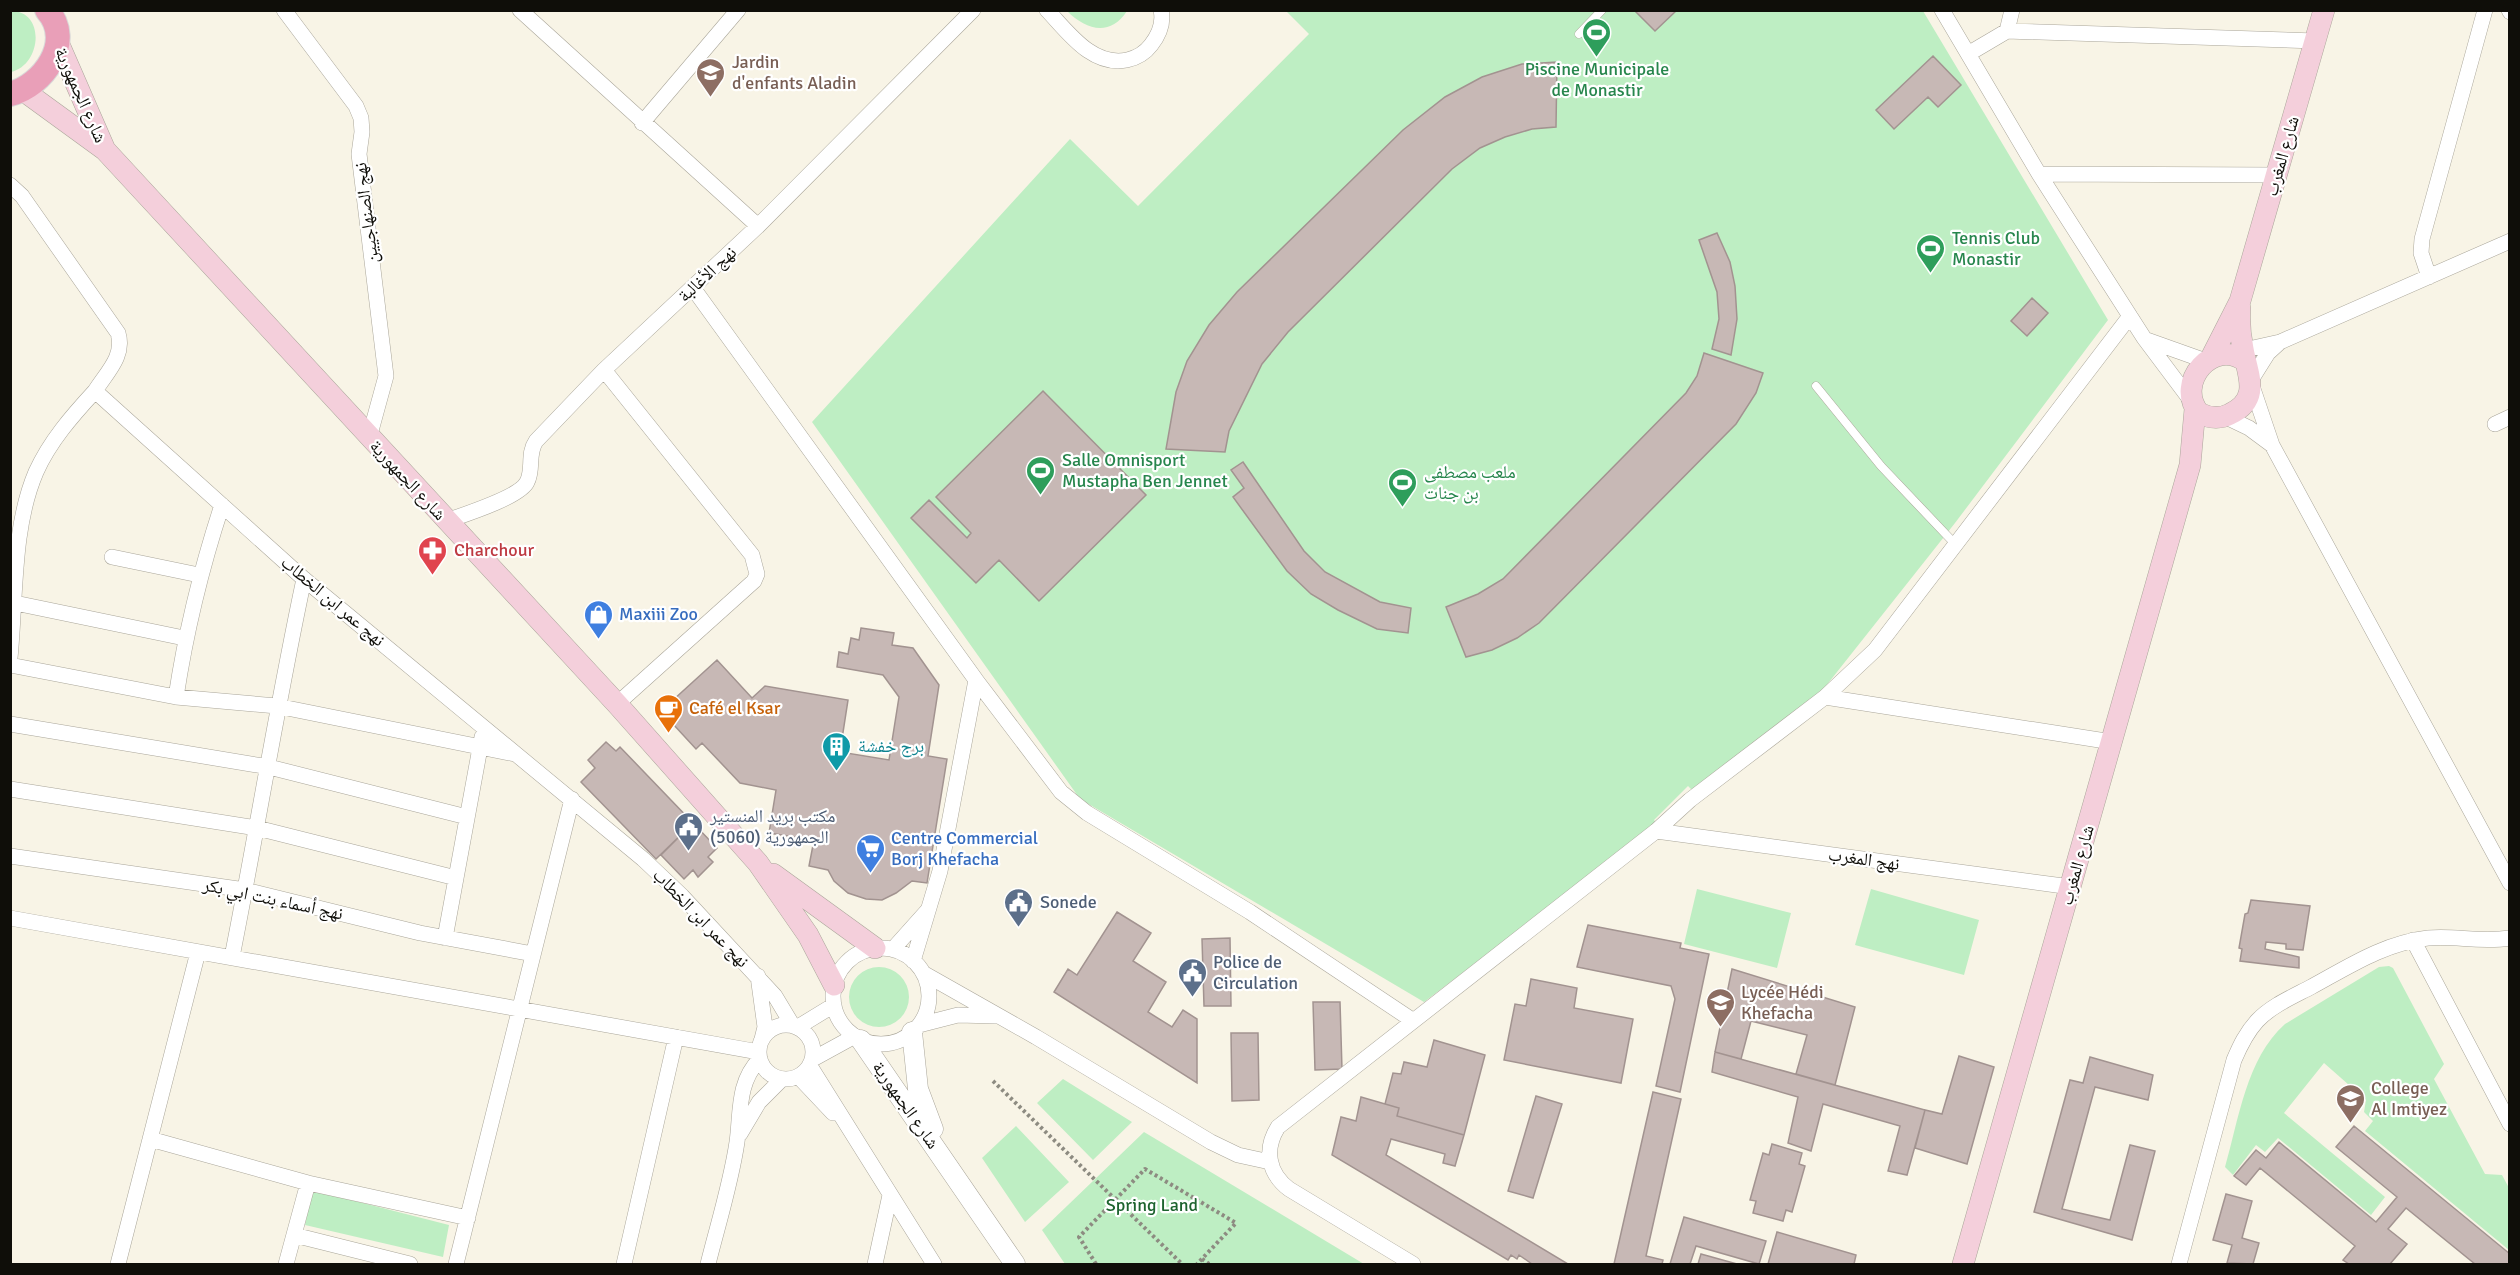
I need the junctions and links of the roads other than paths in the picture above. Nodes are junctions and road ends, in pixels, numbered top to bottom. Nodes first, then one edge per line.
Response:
1 (284, 10) edge
2 (520, 10) edge
3 (738, 10) edge
4 (973, 10) edge
5 (1047, 10) edge
6 (1161, 10) edge
7 (1602, 10) edge
8 (1942, 10) edge
9 (2012, 10) edge
10 (2325, 10) edge
11 (2486, 10) edge
12 (49, 12) edge
13 (2007, 31) junction
14 (1579, 34) dead end
15 (57, 40) junction
16 (2316, 41) junction
17 (1968, 54) junction
18 (14, 93) edge
19 (642, 123) junction
20 (105, 150) junction
21 (2039, 174) junction
22 (2277, 175) junction
23 (10, 185) edge
24 (758, 226) junction
25 (2510, 242) edge
26 (2429, 277) junction
27 (693, 288) junction
28 (2240, 301) junction
29 (2130, 316) junction
30 (2144, 338) junction
31 (2280, 342) junction
32 (2233, 364) junction
33 (604, 370) junction
34 (1816, 386) dead end
35 (95, 391) junction
36 (2194, 405) junction
37 (2223, 417) junction
38 (2510, 417) edge
39 (2495, 424) dead end
40 (369, 438) junction
41 (2272, 445) junction
42 (2190, 465) junction
43 (222, 505) junction
44 (446, 521) junction
45 (1956, 545) junction
46 (112, 557) dead end
47 (199, 575) junction
48 (304, 579) junction
49 (15, 603) junction
50 (184, 638) junction
51 (10, 658) edge
52 (10, 665) edge
53 (976, 680) junction
54 (176, 697) junction
55 (1825, 697) junction
56 (617, 704) junction
57 (277, 706) junction
58 (10, 724) edge
59 (484, 728) junction
60 (2112, 741) junction
61 (480, 747) junction
62 (517, 754) junction
63 (269, 766) junction
64 (10, 789) edge
65 (572, 799) junction
66 (467, 817) junction
67 (257, 828) junction
68 (1656, 831) junction
69 (10, 856) edge
70 (758, 863) junction
71 (2505, 863) edge
72 (456, 878) junction
73 (2510, 883) edge
74 (2071, 886) junction
75 (245, 890) junction
76 (930, 906) junction
77 (10, 918) edge
78 (445, 938) junction
79 (2510, 938) edge
80 (2413, 940) junction
81 (884, 949) junction
82 (198, 952) junction
83 (534, 954) junction
84 (232, 957) junction
85 (918, 967) junction
86 (758, 976) junction
87 (834, 995) junction
88 (519, 1009) junction
89 (1001, 1017) junction
90 (1412, 1020) junction
91 (796, 1027) junction
92 (915, 1028) junction
93 (676, 1037) junction
94 (858, 1038) junction
95 (761, 1050) junction
96 (811, 1062) junction
97 (798, 1077) junction
98 (782, 1079) junction
99 (842, 1121) junction
100 (2510, 1124) edge
101 (150, 1139) junction
102 (737, 1143) junction
103 (1270, 1162) junction
104 (952, 1170) junction
105 (308, 1183) junction
106 (890, 1195) junction
107 (468, 1218) junction
108 (294, 1235) junction
109 (118, 1264) edge
110 (286, 1264) edge
111 (410, 1264) edge
112 (456, 1264) edge
113 (624, 1264) edge
114 (708, 1264) edge
115 (875, 1264) edge
116 (934, 1264) edge
117 (1015, 1264) edge
118 (1413, 1264) edge
119 (1963, 1264) edge
120 (2179, 1264) edge

1 - 40 street, نهج الصنهاجيين
2 - 19 street
3 - 19 street
4 - 24 street, نهج الأغالبة
5 - 6 street
7 - 14 lane
8 - 17 street
9 - 13 street
10 - 16 main road, شارع المغرب
11 - 26 street
12 - 15 main road
13 - 16 street
13 - 17 street
15 - 18 main road
15 - 20 main road, شارع الجمهورية
16 - 22 main road, شارع المغرب
17 - 21 street
18 - 20 main road, شارع الجمهورية
19 - 24 street
20 - 40 main road, شارع الجمهورية
21 - 22 street
21 - 29 street
22 - 28 main road, شارع المغرب
23 - 35 street
24 - 27 street, نهج الأغالبة
25 - 26 street
26 - 31 street
27 - 33 street, نهج الأغالبة
27 - 53 street
28 - 32 main road, شارع المغرب
28 - 32 main road, شارع المغرب
29 - 30 street
29 - 45 street
30 - 32 street
30 - 36 street
31 - 32 street
31 - 32 street
32 - 36 main road, شارع المغرب
32 - 37 main road, شارع المغرب
32 - 41 street
33 - 44 street, نهج الأغالبة
33 - 56 street
34 - 45 lane
35 - 43 street, نهج عمر ابن الخطاب
35 - 49 street
36 - 37 main road
36 - 42 main road, شارع المغرب
37 - 41 street
37 - 42 main road, شارع المغرب
38 - 39 street
40 - 44 main road, شارع الجمهورية
41 - 71 street
42 - 60 main road, شارع المغرب
43 - 47 street
43 - 48 street, نهج عمر ابن الخطاب
44 - 56 main road, شارع الجمهورية
45 - 55 street
46 - 47 street
47 - 50 street
48 - 57 street
48 - 59 street, نهج عمر ابن الخطاب
49 - 50 street
49 - 51 street
50 - 54 street
52 - 54 street
53 - 76 street
53 - 90 street
54 - 57 street
55 - 60 street
55 - 68 street
56 - 70 main road, شارع الجمهورية
57 - 61 street
57 - 63 street
58 - 63 street
59 - 61 street
59 - 62 street, نهج عمر ابن الخطاب
60 - 74 main road, شارع المغرب
61 - 62 street
61 - 66 street
62 - 65 street, نهج عمر ابن الخطاب
63 - 66 street
63 - 67 street
64 - 67 street
65 - 83 street
65 - 86 street, نهج عمر ابن الخطاب
66 - 72 street
67 - 72 street
67 - 75 street
68 - 74 street, نهج المغرب
68 - 90 street
69 - 75 street, نهج أسماء بنت ابي بكر
70 - 81 main road, شارع الجمهورية
70 - 87 main road, شارع الجمهورية
71 - 73 street
72 - 78 street
74 - 119 main road, شارع المغرب
75 - 78 street, نهج أسماء بنت ابي بكر
75 - 84 street
76 - 81 street
76 - 85 street
77 - 82 street
78 - 83 street, نهج أسماء بنت ابي بكر
79 - 80 street
80 - 100 street
80 - 120 street
81 - 85 street
81 - 87 street
82 - 84 street
82 - 101 street
83 - 88 street
84 - 88 street
85 - 89 street
85 - 92 street
86 - 91 street, نهج عمر ابن الخطاب
86 - 95 street, نهج عمر ابن الخطاب
87 - 91 street
87 - 94 street
88 - 93 street
88 - 107 street
89 - 92 street
89 - 103 street
90 - 103 street
91 - 95 street
91 - 96 street
92 - 94 street
92 - 104 street, شارع الجمهورية
93 - 95 street
93 - 113 street
94 - 96 street
94 - 104 street, شارع الجمهورية
95 - 98 street
95 - 102 street
96 - 97 street
96 - 99 street
97 - 98 street
97 - 99 street
98 - 102 street
99 - 106 street
101 - 105 street
101 - 109 street
102 - 114 street
103 - 118 street
104 - 117 street, شارع الجمهورية
105 - 107 street
105 - 108 street
106 - 115 street
106 - 116 street
107 - 112 street
108 - 110 street
108 - 111 street

